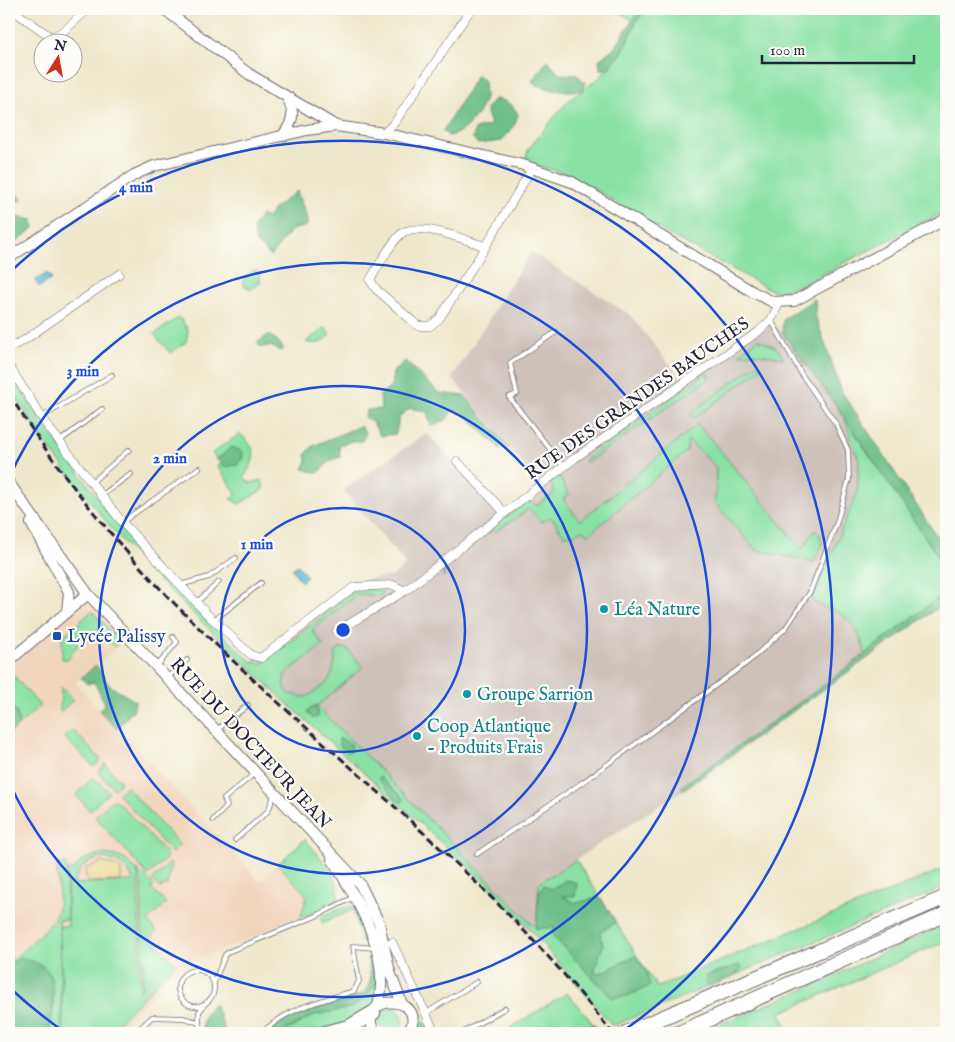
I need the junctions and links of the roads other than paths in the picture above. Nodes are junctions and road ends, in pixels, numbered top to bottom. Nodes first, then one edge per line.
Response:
1 (11, 9) edge
2 (88, 9) edge
3 (164, 9) edge
4 (471, 9) edge
5 (288, 99) junction
6 (303, 107) junction
7 (336, 126) junction
8 (307, 130) junction
9 (384, 132) junction
10 (282, 135) junction
11 (532, 168) junction
12 (946, 219) edge
13 (484, 246) junction
14 (9, 258) edge
15 (119, 274) dead end
16 (780, 302) junction
17 (771, 320) junction
18 (556, 332) dead end
19 (9, 347) edge
20 (9, 366) edge
21 (112, 375) dead end
22 (102, 409) dead end
23 (42, 417) junction
24 (60, 441) junction
25 (129, 450) dead end
26 (456, 461) dead end
27 (564, 467) junction
28 (199, 468) dead end
29 (131, 474) dead end
30 (92, 482) junction
31 (9, 484) edge
32 (102, 495) junction
33 (22, 504) junction
34 (505, 513) junction
35 (122, 522) junction
36 (236, 558) dead end
37 (219, 582) dead end
38 (261, 583) dead end
39 (179, 585) junction
40 (405, 591) junction
41 (88, 594) junction
42 (196, 603) junction
43 (67, 612) junction
44 (213, 620) junction
45 (337, 631) dead end
46 (173, 637) dead end
47 (187, 660) dead end
48 (9, 661) edge
49 (157, 667) junction
50 (167, 678) junction
51 (248, 705) dead end
52 (216, 730) junction
53 (255, 772) junction
54 (275, 794) junction
55 (213, 820) dead end
56 (235, 840) dead end
57 (322, 844) junction
58 (477, 854) dead end
59 (366, 895) junction
60 (354, 896) junction
61 (946, 897) edge
62 (946, 914) edge
63 (392, 942) dead end
64 (376, 948) junction
65 (477, 982) dead end
66 (214, 983) junction
67 (205, 1004) junction
68 (402, 1004) junction
69 (505, 1008) dead end
70 (376, 1010) junction
71 (425, 1010) junction
72 (411, 1015) junction
73 (198, 1022) junction
74 (630, 1031) edge
75 (409, 1032) edge
76 (135, 1033) edge
77 (199, 1033) edge
78 (262, 1033) edge
79 (325, 1033) edge
80 (375, 1033) edge
81 (435, 1033) edge
82 (462, 1033) edge
83 (678, 1033) edge

1 - 2 street
3 - 5 street
4 - 9 street
5 - 6 street
5 - 10 street
6 - 7 street
6 - 8 street
7 - 8 street
7 - 9 street
8 - 10 street
9 - 11 street
10 - 14 street
11 - 13 street
11 - 16 street
12 - 16 street
13 - 13 street
15 - 19 street
16 - 17 street, RUE DES GRANDES BAUCHES
17 - 27 street, RUE DES GRANDES BAUCHES
17 - 58 lane
18 - 27 lane
20 - 23 street
21 - 23 lane
22 - 24 lane
23 - 24 street
24 - 30 street
25 - 30 lane
26 - 34 street
27 - 34 street, RUE DES GRANDES BAUCHES
28 - 35 lane
29 - 32 lane
30 - 32 street
31 - 33 street, RUE DU DOCTEUR JEAN
32 - 35 street
33 - 41 street, RUE DU DOCTEUR JEAN
33 - 43 street, RUE DU DOCTEUR JEAN
34 - 40 street, RUE DES GRANDES BAUCHES
35 - 39 street
36 - 39 lane
37 - 42 lane
38 - 44 lane
39 - 42 street
40 - 44 street
40 - 45 street, RUE DES GRANDES BAUCHES
41 - 43 street
41 - 49 street, RUE DU DOCTEUR JEAN
42 - 44 street
43 - 48 street
46 - 49 lane
47 - 50 lane
49 - 50 street, RUE DU DOCTEUR JEAN
50 - 52 street, RUE DU DOCTEUR JEAN
51 - 52 lane
52 - 53 street, RUE DU DOCTEUR JEAN
53 - 54 street, RUE DU DOCTEUR JEAN
53 - 55 lane
54 - 56 lane
54 - 57 street, RUE DU DOCTEUR JEAN
57 - 59 street, RUE DU DOCTEUR JEAN
57 - 60 street, RUE DU DOCTEUR JEAN
59 - 60 lane
59 - 68 street, RUE DU DOCTEUR JEAN
60 - 64 street, RUE DU DOCTEUR JEAN
60 - 66 lane
61 - 74 highway
62 - 83 highway
63 - 71 street
64 - 70 street, RUE DU DOCTEUR JEAN
64 - 78 lane
65 - 71 lane
66 - 67 lane
66 - 67 lane
67 - 73 lane
68 - 70 street
68 - 72 street, RUE DU DOCTEUR JEAN
69 - 82 lane
70 - 79 highway
70 - 80 street, RUE DU DOCTEUR JEAN
71 - 72 street
71 - 81 street
72 - 75 street
73 - 76 lane
73 - 77 lane

